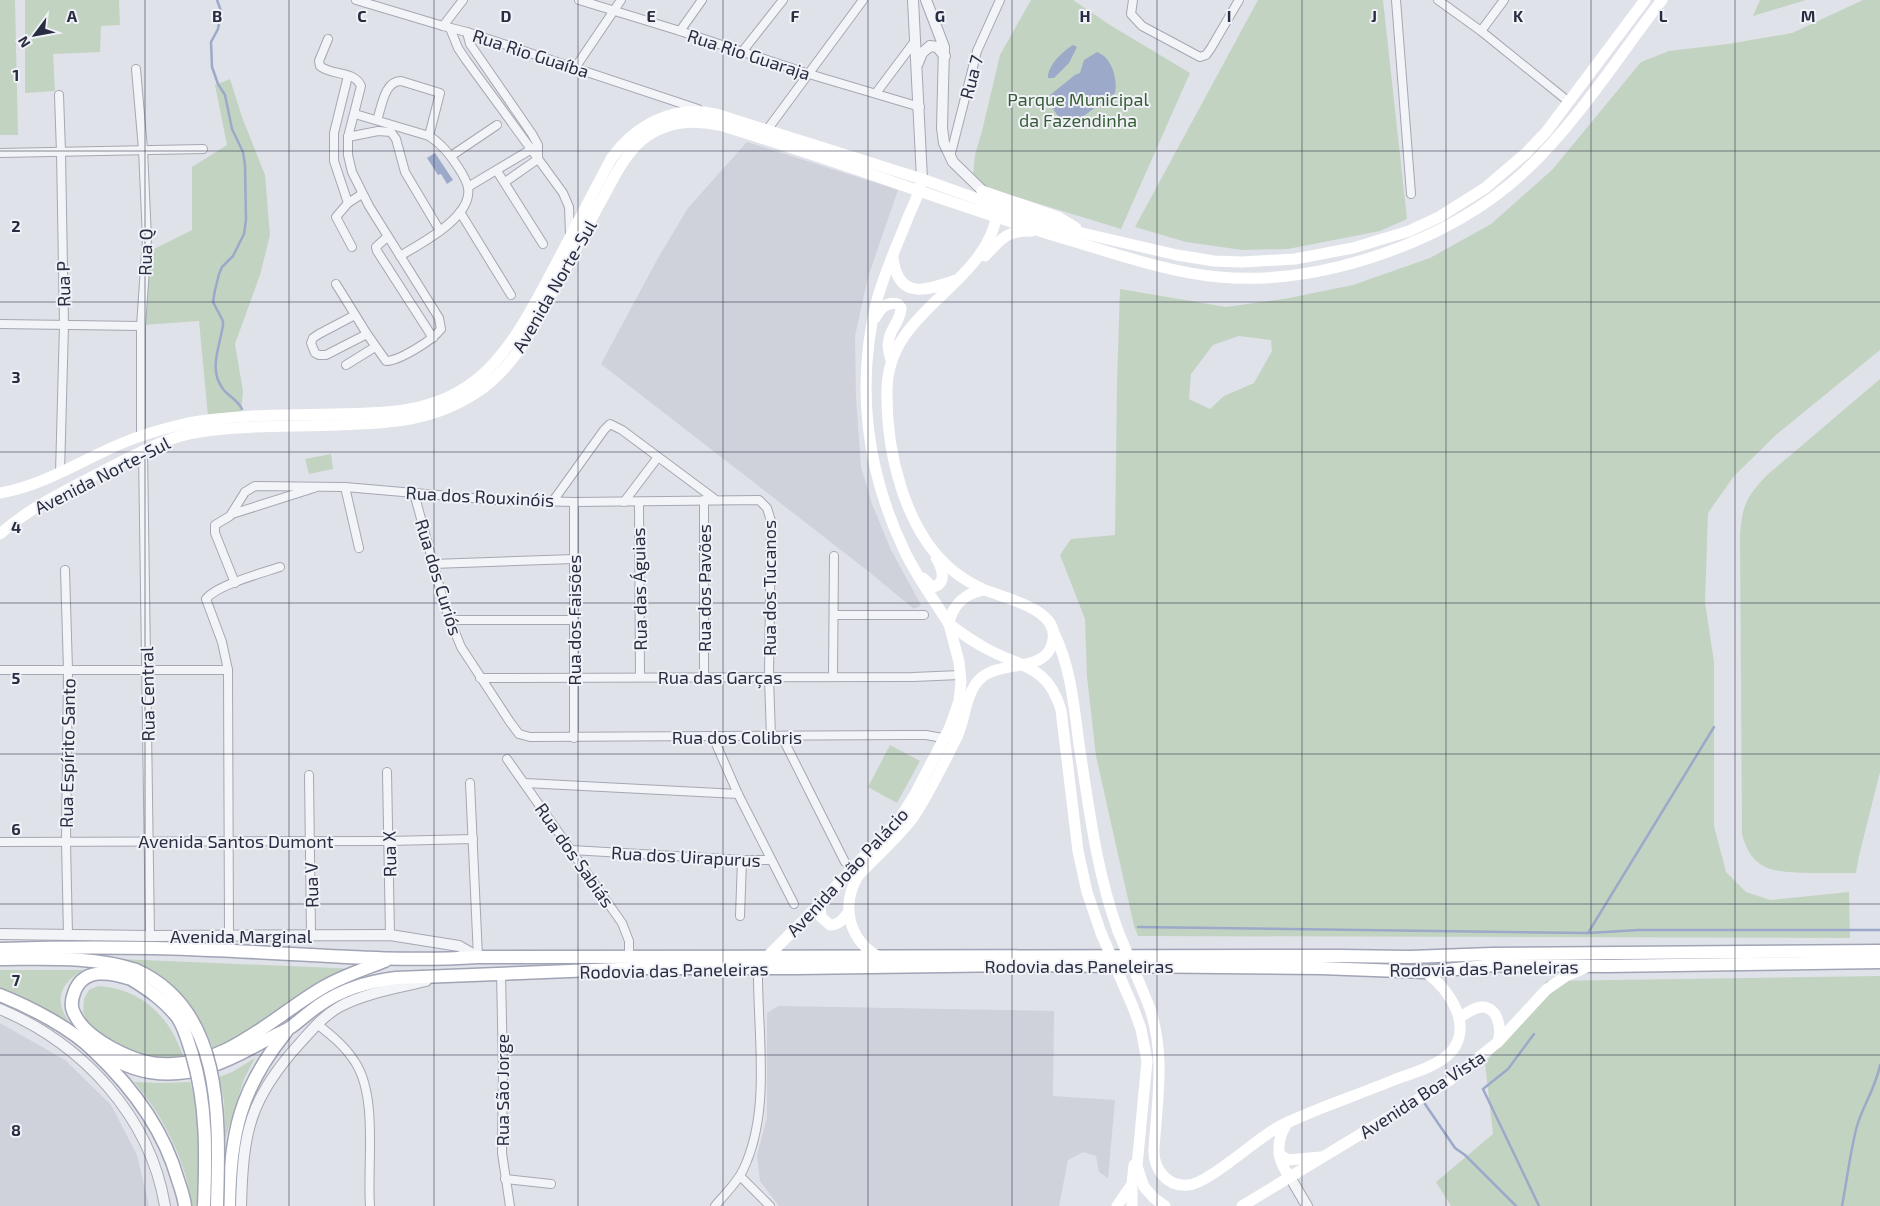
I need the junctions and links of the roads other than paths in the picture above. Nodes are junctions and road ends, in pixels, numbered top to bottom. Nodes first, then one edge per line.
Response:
1 (356, 0) edge
2 (463, 0) edge
3 (580, 0) edge
4 (621, 0) edge
5 (702, 0) edge
6 (783, 0) edge
7 (863, 0) edge
8 (926, 0) edge
9 (1000, 0) edge
10 (1133, 0) edge
11 (1238, 0) edge
12 (1396, 0) edge
13 (1438, 0) edge
14 (1504, 0) edge
15 (1645, 0) edge
16 (1662, 0) edge
17 (912, 1) edge
18 (614, 10) junction
19 (446, 27) junction
20 (680, 31) junction
21 (1481, 31) junction
22 (467, 32) junction
23 (480, 38) junction
24 (328, 39) dead end
25 (915, 41) junction
26 (470, 44) junction
27 (458, 48) junction
28 (742, 52) junction
29 (945, 56) junction
30 (917, 64) junction
31 (575, 68) junction
32 (136, 69) dead end
33 (809, 74) junction
34 (348, 76) junction
35 (876, 93) junction
36 (59, 95) dead end
37 (1569, 102) junction
38 (920, 107) junction
39 (705, 111) junction
40 (355, 114) junction
41 (377, 120) junction
42 (497, 125) dead end
43 (767, 130) junction
44 (430, 136) junction
45 (348, 137) junction
46 (534, 147) junction
47 (143, 149) junction
48 (203, 149) dead end
49 (61, 152) junction
50 (0, 153) edge
51 (451, 156) junction
52 (950, 158) junction
53 (538, 159) junction
54 (497, 171) junction
55 (922, 179) junction
56 (505, 182) junction
57 (468, 187) junction
58 (920, 190) junction
59 (982, 191) junction
60 (362, 194) junction
61 (1411, 194) dead end
62 (348, 203) junction
63 (997, 211) junction
64 (460, 212) junction
65 (440, 230) junction
66 (1040, 231) junction
67 (1084, 233) junction
68 (388, 237) junction
69 (570, 239) junction
70 (544, 244) dead end
71 (352, 247) dead end
72 (400, 256) junction
73 (893, 256) junction
74 (970, 268) junction
75 (960, 278) junction
76 (336, 284) dead end
77 (511, 296) dead end
78 (355, 314) junction
79 (872, 322) junction
80 (0, 324) edge
81 (64, 324) junction
82 (141, 326) junction
83 (367, 334) junction
84 (432, 338) junction
85 (375, 347) junction
86 (891, 360) junction
87 (346, 366) dead end
88 (141, 436) junction
89 (143, 451) junction
90 (658, 458) junction
91 (60, 473) junction
92 (320, 486) junction
93 (345, 487) junction
94 (0, 493) edge
95 (414, 493) junction
96 (704, 500) junction
97 (716, 500) junction
98 (553, 501) junction
99 (574, 502) junction
100 (624, 502) junction
101 (639, 502) junction
102 (762, 502) joint
103 (232, 514) junction
104 (0, 534) edge
105 (928, 543) junction
106 (359, 548) dead end
107 (906, 554) junction
108 (834, 556) dead end
109 (574, 559) junction
110 (433, 564) junction
111 (280, 567) dead end
112 (66, 570) dead end
113 (235, 583) junction
114 (984, 590) junction
115 (834, 615) junction
116 (924, 615) dead end
117 (450, 620) junction
118 (574, 620) junction
119 (949, 624) junction
120 (1050, 626) junction
121 (1021, 664) junction
122 (0, 670) edge
123 (68, 670) junction
124 (147, 670) junction
125 (228, 670) junction
126 (960, 675) junction
127 (704, 676) junction
128 (832, 676) junction
129 (640, 677) junction
130 (769, 677) junction
131 (480, 678) junction
132 (575, 678) junction
133 (519, 734) joint
134 (713, 737) junction
135 (771, 737) junction
136 (782, 737) junction
137 (574, 738) junction
138 (950, 739) junction
139 (508, 759) dead end
140 (387, 772) dead end
141 (309, 775) dead end
142 (470, 783) dead end
143 (525, 783) junction
144 (738, 794) junction
145 (472, 839) junction
146 (148, 841) junction
147 (389, 841) junction
148 (0, 842) edge
149 (66, 842) junction
150 (228, 842) junction
151 (310, 842) junction
152 (572, 850) junction
153 (742, 860) junction
154 (770, 860) junction
155 (845, 862) dead end
156 (820, 903) junction
157 (794, 904) dead end
158 (848, 912) junction
159 (740, 916) dead end
160 (0, 934) edge
161 (68, 935) junction
162 (229, 935) junction
163 (311, 935) junction
164 (390, 935) junction
165 (150, 936) junction
166 (0, 949) edge
167 (1880, 951) edge
168 (768, 956) junction
169 (877, 956) junction
170 (478, 957) junction
171 (630, 957) junction
172 (0, 959) edge
173 (390, 959) junction
174 (1880, 962) edge
175 (643, 963) junction
176 (1589, 966) junction
177 (758, 968) junction
178 (1426, 972) junction
179 (501, 973) junction
180 (134, 974) junction
181 (446, 976) junction
182 (0, 995) edge
183 (0, 1009) edge
184 (1459, 1018) junction
185 (317, 1024) junction
186 (291, 1027) junction
187 (1498, 1042) junction
188 (94, 1050) junction
189 (1142, 1116) junction
190 (1288, 1122) junction
191 (1279, 1154) junction
192 (1323, 1157) junction
193 (740, 1176) junction
194 (1290, 1177) junction
195 (505, 1178) junction
196 (551, 1184) dead end
197 (1132, 1184) junction
198 (181, 1189) junction
199 (165, 1206) edge
200 (180, 1206) edge
201 (185, 1206) edge
202 (204, 1206) edge
203 (217, 1206) edge
204 (230, 1206) edge
205 (241, 1206) edge
206 (370, 1206) edge
207 (510, 1206) edge
208 (715, 1206) edge
209 (770, 1206) edge
210 (1117, 1206) edge
211 (1132, 1206) edge
212 (1164, 1206) edge
213 (1242, 1206) edge
214 (1307, 1206) edge

1 - 19 street, Rua Rio Guaíba
2 - 19 street
3 - 18 street, Rua Rio Guaraja
4 - 18 street
5 - 20 street
6 - 28 street
7 - 33 street
8 - 29 street
9 - 52 street, Rua 7
10 - 11 street
12 - 61 street
13 - 21 street
14 - 21 street
15 - 37 main road
16 - 66 main road
17 - 25 street
18 - 20 street, Rua Rio Guaraja
18 - 31 street
19 - 22 street, Rua Rio Guaíba
19 - 27 street
20 - 28 street, Rua Rio Guaraja
21 - 37 street
22 - 23 street, Rua Rio Guaíba
22 - 26 street
23 - 26 street
23 - 31 street, Rua Rio Guaíba
24 - 34 street
25 - 30 street
25 - 35 street
26 - 27 street
26 - 46 street
27 - 46 street
28 - 33 street, Rua Rio Guaraja
29 - 30 street
29 - 52 street
30 - 38 street
31 - 39 street, Rua Rio Guaíba
32 - 47 street, Rua Q
33 - 35 street, Rua Rio Guaraja
33 - 43 street
34 - 40 street
34 - 62 street
35 - 38 street, Rua Rio Guaraja
36 - 49 street, Rua P
37 - 67 main road
38 - 55 street
39 - 43 main road, Avenida Norte-Sul
39 - 69 main road, Avenida Norte-Sul
40 - 41 street
40 - 45 street
41 - 44 street
41 - 44 street
42 - 51 street
43 - 55 main road, Avenida Norte-Sul
44 - 51 street
45 - 60 street
45 - 65 street
46 - 53 street
46 - 54 street
47 - 48 street
47 - 49 street
47 - 82 street, Rua Q
49 - 50 street
49 - 81 street, Rua P
51 - 57 street
52 - 59 street
53 - 56 street
53 - 69 street
54 - 56 street
54 - 57 street
55 - 58 main road, Avenida João Palácio
55 - 63 main road, Avenida Norte-Sul
56 - 70 street
57 - 64 street
58 - 63 main road, Avenida Norte-Sul
58 - 73 main road, Avenida João Palácio
58 - 89 main road, Avenida Norte-Sul
59 - 63 street
59 - 67 main road
60 - 62 street
60 - 68 street
62 - 71 street
63 - 66 main road
63 - 67 main road
63 - 74 main road
64 - 65 street
64 - 77 street
65 - 72 street
66 - 74 main road
68 - 72 street
68 - 84 street
69 - 88 main road, Avenida Norte-Sul
72 - 84 street
73 - 75 main road
73 - 79 main road, Avenida João Palácio
74 - 75 main road
75 - 86 main road
76 - 78 street
78 - 83 street
78 - 83 street
79 - 86 main road
79 - 107 main road, Avenida João Palácio
80 - 81 street
81 - 82 street
81 - 91 street, Rua P
82 - 88 street, Rua Q
83 - 85 street
84 - 85 street
85 - 87 street
86 - 105 main road
88 - 91 main road, Avenida Norte-Sul
89 - 104 main road, Avenida Norte-Sul
89 - 124 street, Rua Central
90 - 97 street
90 - 98 street
90 - 100 street
91 - 94 main road, Avenida Norte-Sul
92 - 93 street, Rua dos Rouxinóis
92 - 103 street
92 - 103 street, Rua dos Rouxinóis
93 - 95 street, Rua dos Rouxinóis
93 - 106 street
95 - 98 street, Rua dos Rouxinóis
95 - 110 street, Rua dos Curiós
96 - 97 street, Rua dos Rouxinóis
96 - 101 street, Rua dos Rouxinóis
96 - 127 street, Rua dos Pavões
97 - 102 street, Rua dos Rouxinóis
98 - 99 street, Rua dos Rouxinóis
99 - 100 street, Rua dos Rouxinóis
99 - 109 street, Rua dos Faisões
100 - 101 street, Rua dos Rouxinóis
101 - 129 street, Rua das Águias
102 - 130 street, Rua dos Tucanos
103 - 113 street, Rua dos Rouxinóis
105 - 107 main road
105 - 114 main road
107 - 119 main road, Avenida João Palácio
108 - 115 street
109 - 110 street
109 - 118 street, Rua dos Faisões
110 - 117 street, Rua dos Curiós
111 - 113 street
112 - 123 street, Rua Espírito Santo
113 - 125 street
114 - 119 main road
114 - 120 main road
115 - 116 street
115 - 128 street
117 - 118 street
117 - 131 street, Rua dos Curiós
118 - 132 street, Rua dos Faisões
119 - 121 main road
119 - 126 main road, Avenida João Palácio
120 - 121 main road, Avenida João Palácio
120 - 190 main road, Avenida Boa Vista, bridge
121 - 138 main road, Avenida João Palácio
121 - 189 main road, bridge
122 - 123 street
123 - 124 street
123 - 149 street, Rua Espírito Santo
124 - 125 street
124 - 146 street, Rua Central
125 - 150 street
126 - 128 street, Rua das Garças
126 - 138 main road, Avenida João Palácio
127 - 129 street, Rua das Garças
127 - 130 street, Rua das Garças
128 - 130 street, Rua das Garças
129 - 132 street, Rua das Garças
130 - 135 street, Rua dos Tucanos
131 - 132 street, Rua das Garças
131 - 133 street, Rua dos Curiós
132 - 137 street, Rua dos Faisões
133 - 137 street, Rua dos Colibris
134 - 135 street, Rua dos Colibris
134 - 137 street, Rua dos Colibris
134 - 144 street
135 - 136 street, Rua dos Colibris
136 - 138 street, Rua dos Colibris
136 - 155 street
138 - 156 main road, Avenida João Palácio
138 - 158 main road, Avenida João Palácio
139 - 143 street, Rua dos Sabiás
140 - 147 street, Rua X
141 - 151 street, Rua V
142 - 145 street
143 - 144 street
143 - 152 street, Rua dos Sabiás
144 - 154 street
145 - 147 street, Avenida Santos Dumont
145 - 170 street
146 - 149 street, Avenida Santos Dumont
146 - 150 street, Avenida Santos Dumont
146 - 165 street, Rua Central
147 - 151 street, Avenida Santos Dumont
147 - 164 street, Rua X
148 - 149 street, Avenida Santos Dumont
149 - 161 street, Rua Espírito Santo
150 - 151 street, Avenida Santos Dumont
150 - 162 street
151 - 163 street, Rua V
152 - 153 street, Rua dos Uirapurus
152 - 171 street, Rua dos Sabiás
153 - 154 street, Rua dos Uirapurus
153 - 159 street
154 - 157 street
156 - 158 main road
156 - 168 main road, Avenida João Palácio
158 - 169 main road, Avenida João Palácio
160 - 161 street, Avenida Marginal
161 - 165 street, Avenida Marginal
162 - 163 street, Avenida Marginal
162 - 165 street, Avenida Marginal
163 - 164 street, Avenida Marginal
164 - 170 street, Avenida Marginal
166 - 173 main road, Rodovia das Paneleiras
167 - 169 main road, Rodovia das Paneleiras
168 - 169 main road, Rodovia das Paneleiras
168 - 175 main road, Rodovia das Paneleiras
170 - 171 main road, Rodovia das Paneleiras
170 - 173 main road, Rodovia das Paneleiras
171 - 175 main road, Rodovia das Paneleiras
172 - 180 main road
173 - 180 main road
174 - 176 main road, Rodovia das Paneleiras
175 - 177 main road, Rodovia das Paneleiras
175 - 179 main road, Rodovia das Paneleiras
176 - 178 main road, Rodovia das Paneleiras
176 - 187 main road, Avenida Boa Vista
177 - 178 main road, Rodovia das Paneleiras
177 - 193 street
178 - 184 main road
179 - 181 main road, Rodovia das Paneleiras
179 - 195 street, Rua São Jorge
180 - 202 main road, bridge
180 - 203 main road, bridge
181 - 185 street
181 - 186 main road, Rodovia das Paneleiras
182 - 188 main road
183 - 199 street
184 - 187 main road
184 - 190 main road, Avenida Boa Vista
185 - 205 street
185 - 206 street
186 - 188 main road
186 - 204 main road
187 - 192 main road, Avenida Boa Vista
188 - 198 main road
189 - 197 main road
189 - 212 main road
190 - 191 main road
191 - 192 main road
191 - 194 main road
192 - 194 main road, Avenida Boa Vista
193 - 208 street
193 - 209 street
194 - 213 main road, Avenida Boa Vista
194 - 214 street
195 - 196 street
195 - 207 street, Rua São Jorge
197 - 210 main road
197 - 211 main road
198 - 200 main road
198 - 201 main road

